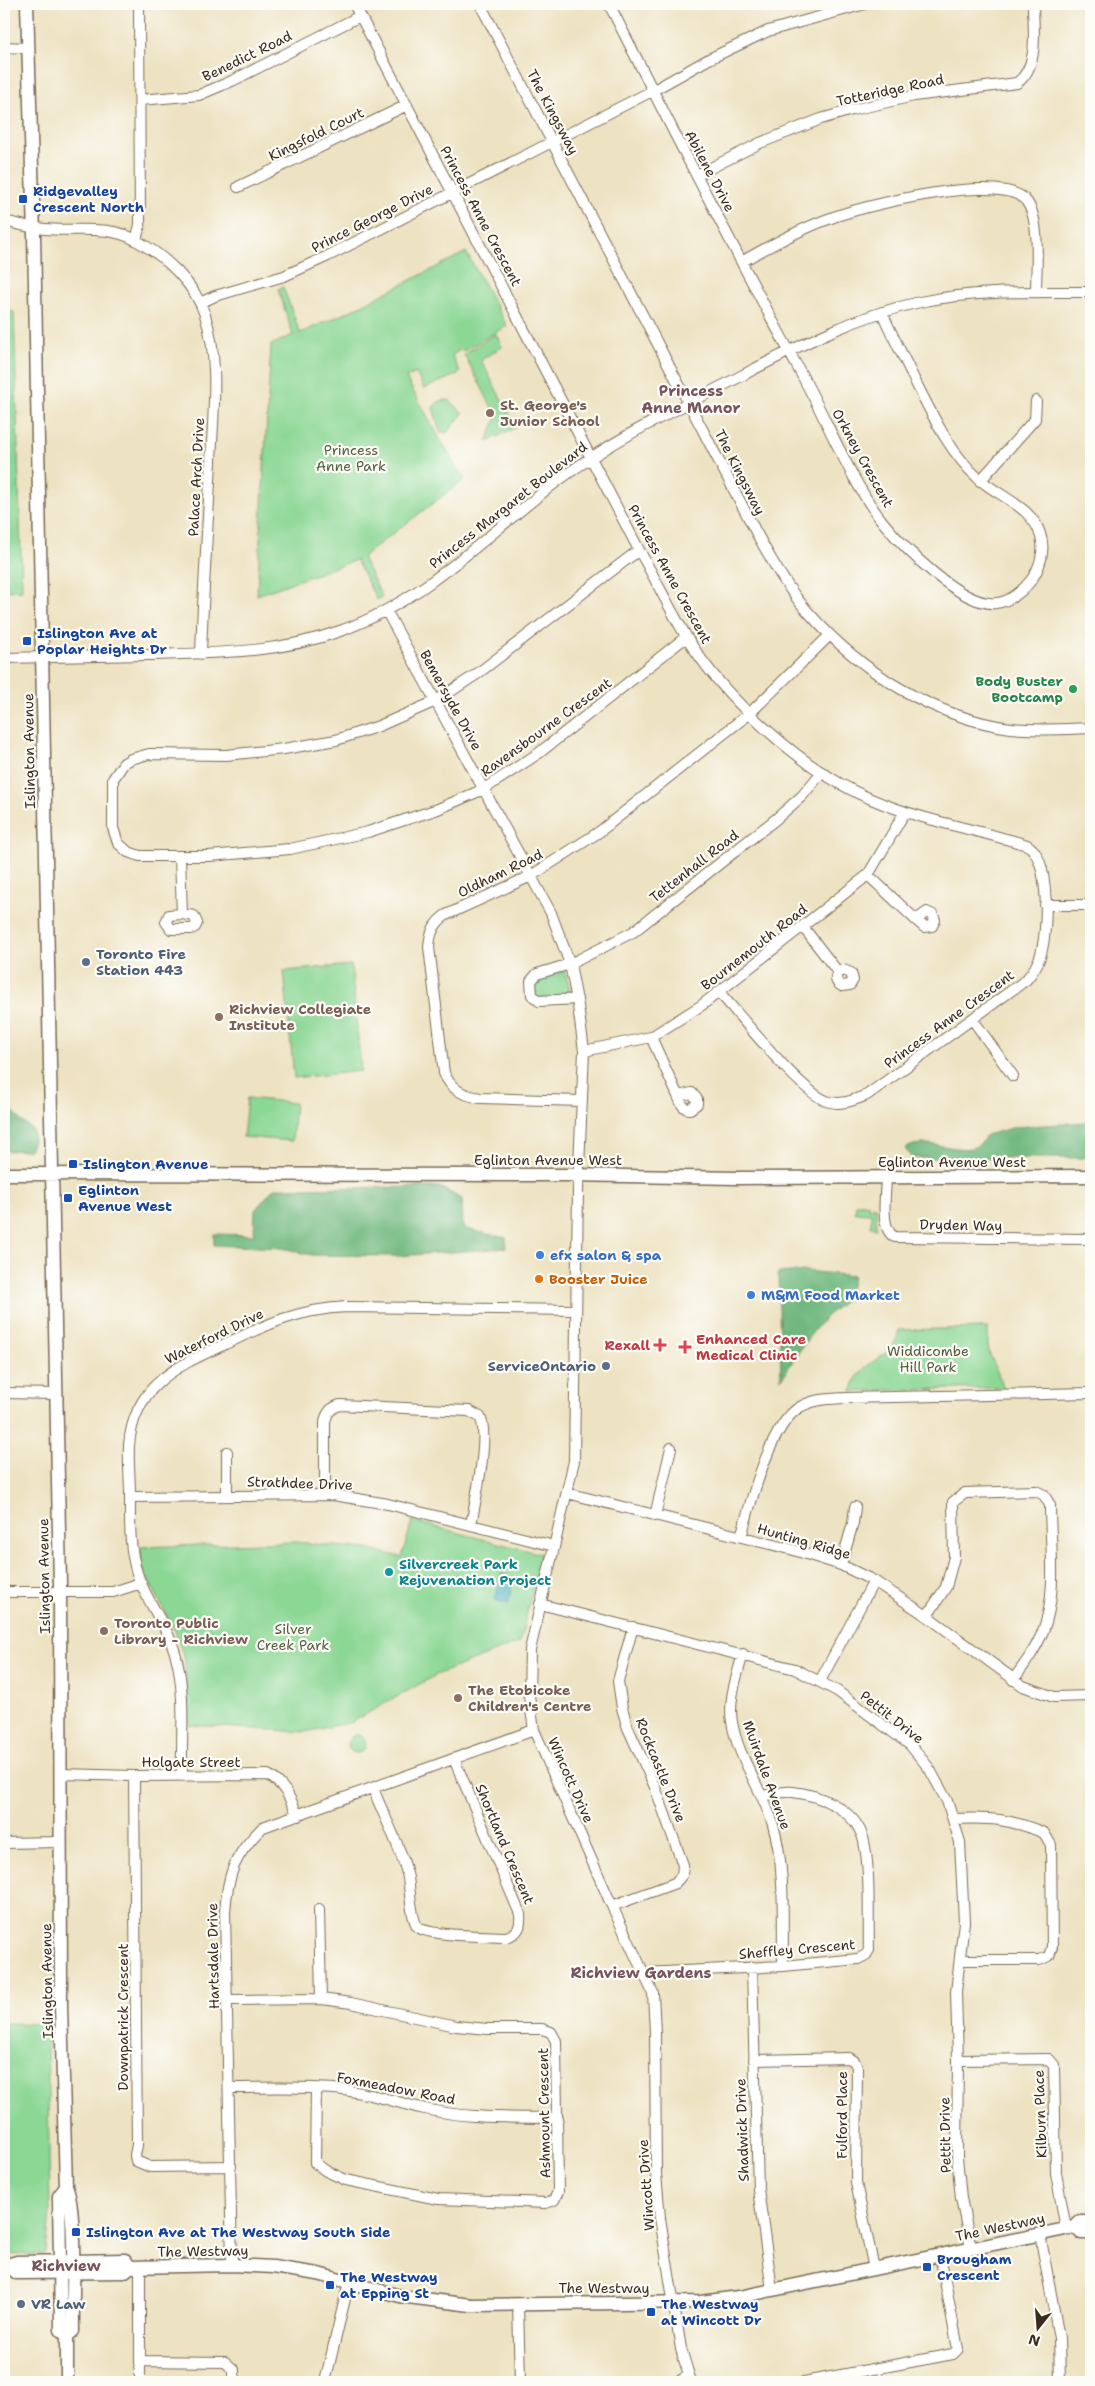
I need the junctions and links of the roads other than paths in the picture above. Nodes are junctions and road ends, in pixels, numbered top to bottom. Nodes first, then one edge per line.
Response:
1 (27, 4) edge
2 (139, 4) edge
3 (354, 4) edge
4 (480, 4) edge
5 (609, 4) edge
6 (865, 4) edge
7 (1033, 4) edge
8 (360, 16) junction
9 (4, 47) edge
10 (27, 48) junction
11 (652, 91) junction
12 (140, 100) junction
13 (407, 105) junction
14 (552, 140) junction
15 (697, 175) junction
16 (238, 187) dead end
17 (454, 193) junction
18 (4, 221) edge
19 (34, 227) junction
20 (136, 240) junction
21 (743, 261) junction
22 (1036, 292) junction
23 (1091, 292) edge
24 (200, 303) junction
25 (882, 312) junction
26 (788, 351) junction
27 (1036, 400) dead end
28 (689, 403) junction
29 (591, 457) junction
30 (980, 481) junction
31 (639, 550) junction
32 (387, 612) junction
33 (830, 635) junction
34 (686, 637) junction
35 (201, 654) junction
36 (42, 657) junction
37 (4, 658) edge
38 (436, 701) junction
39 (750, 713) junction
40 (1091, 728) edge
41 (822, 772) junction
42 (484, 789) junction
43 (905, 812) junction
44 (180, 856) junction
45 (868, 875) junction
46 (531, 876) junction
47 (1045, 904) junction
48 (1091, 904) edge
49 (182, 914) dead end
50 (916, 920) dead end
51 (803, 927) junction
52 (570, 964) junction
53 (838, 972) dead end
54 (719, 992) junction
55 (577, 999) junction
56 (973, 1020) junction
57 (650, 1037) junction
58 (584, 1052) junction
59 (1013, 1076) dead end
60 (678, 1096) dead end
61 (582, 1101) junction
62 (4, 1174) edge
63 (52, 1174) junction
64 (579, 1175) junction
65 (1091, 1176) edge
66 (886, 1177) junction
67 (1091, 1239) edge
68 (576, 1310) junction
69 (4, 1393) edge
70 (1091, 1393) edge
71 (55, 1394) junction
72 (671, 1448) dead end
73 (227, 1452) dead end
74 (567, 1493) junction
75 (227, 1495) junction
76 (325, 1495) junction
77 (130, 1497) junction
78 (855, 1507) dead end
79 (655, 1516) junction
80 (471, 1525) junction
81 (742, 1537) junction
82 (554, 1546) junction
83 (841, 1564) junction
84 (874, 1581) junction
85 (141, 1583) junction
86 (4, 1592) edge
87 (60, 1593) junction
88 (540, 1604) junction
89 (927, 1616) junction
90 (633, 1627) junction
91 (742, 1654) junction
92 (1013, 1680) junction
93 (820, 1681) junction
94 (1091, 1696) edge
95 (534, 1730) junction
96 (454, 1759) junction
97 (61, 1774) junction
98 (134, 1776) junction
99 (182, 1776) junction
100 (373, 1788) junction
101 (763, 1796) junction
102 (298, 1816) junction
103 (953, 1819) junction
104 (60, 1842) junction
105 (4, 1844) edge
106 (612, 1906) junction
107 (319, 1909) dead end
108 (960, 1960) junction
109 (783, 1966) junction
110 (752, 1967) junction
111 (644, 1974) junction
112 (321, 1999) junction
113 (228, 2000) junction
114 (754, 2060) junction
115 (958, 2060) junction
116 (229, 2088) junction
117 (316, 2088) junction
118 (558, 2118) junction
119 (231, 2166) junction
120 (1091, 2222) edge
121 (1070, 2228) junction
122 (1091, 2233) edge
123 (1040, 2234) junction
124 (971, 2248) junction
125 (940, 2255) junction
126 (232, 2265) junction
127 (6, 2266) edge
128 (66, 2267) junction
129 (135, 2267) junction
130 (874, 2268) junction
131 (349, 2282) junction
132 (772, 2290) junction
133 (674, 2302) junction
134 (518, 2304) junction
135 (140, 2361) junction
136 (689, 2379) edge
137 (67, 2382) edge
138 (140, 2382) edge
139 (234, 2382) edge
140 (325, 2382) edge
141 (520, 2382) edge
142 (678, 2382) edge
143 (804, 2382) edge
144 (1060, 2382) edge

1 - 10 main road, Islington Avenue
2 - 12 street
3 - 8 street, Princess Anne Crescent
4 - 14 street, The Kingsway
5 - 11 street, Abilene Drive
6 - 11 street, Prince George Drive
7 - 15 street, Totteridge Road
8 - 12 street, Benedict Road
8 - 13 street, Princess Anne Crescent
9 - 10 street
10 - 19 main road, Islington Avenue
11 - 14 street, Prince George Drive
11 - 15 street, Abilene Drive
12 - 20 street
13 - 16 street, Kingsfold Court
13 - 17 street, Princess Anne Crescent
14 - 17 street, Prince George Drive
14 - 28 street, The Kingsway
15 - 21 street, Abilene Drive
17 - 24 street, Prince George Drive
17 - 29 street, Princess Anne Crescent
18 - 19 street
19 - 20 street
19 - 36 main road, Islington Avenue
20 - 24 street
21 - 22 street
21 - 26 street, Abilene Drive
22 - 23 street, Princess Margaret Boulevard
22 - 25 street, Princess Margaret Boulevard
24 - 35 street, Palace Arch Drive
25 - 26 street, Princess Margaret Boulevard
25 - 30 street, Orkney Crescent
26 - 28 street, Princess Margaret Boulevard
26 - 30 street, Orkney Crescent
27 - 30 street
28 - 29 street, Princess Margaret Boulevard
28 - 33 street, The Kingsway
29 - 31 street, Princess Anne Crescent
29 - 32 street, Princess Margaret Boulevard
31 - 34 street, Princess Anne Crescent
31 - 38 street, Ravensbourne Crescent
32 - 35 street, Princess Margaret Boulevard
32 - 38 street, Bemersyde Drive
33 - 39 street, Oldham Road
33 - 40 street, The Kingsway
34 - 39 street, Princess Anne Crescent
34 - 42 street, Ravensbourne Crescent
35 - 36 street, Princess Margaret Boulevard
36 - 37 street, Princess Margaret Boulevard
36 - 63 main road, Islington Avenue
38 - 42 street, Bemersyde Drive
38 - 44 street, Ravensbourne Crescent
39 - 41 street, Princess Anne Crescent
39 - 46 street, Oldham Road
41 - 43 street, Princess Anne Crescent
41 - 52 street, Tettenhall Road
42 - 44 street, Ravensbourne Crescent
42 - 46 street, Bemersyde Drive
43 - 45 street, Bournemouth Road
43 - 47 street, Princess Anne Crescent
44 - 49 street
45 - 50 street
45 - 51 street, Bournemouth Road
46 - 52 street, Bemersyde Drive
46 - 61 street, Oldham Road
47 - 48 street
47 - 56 street, Princess Anne Crescent
51 - 53 street
51 - 54 street, Bournemouth Road
52 - 55 street, Bemersyde Drive
52 - 55 street
54 - 56 street, Princess Anne Crescent
54 - 57 street, Bournemouth Road
55 - 58 street, Bemersyde Drive
56 - 59 street
57 - 58 street, Bournemouth Road
57 - 60 street
58 - 61 street, Bemersyde Drive
61 - 64 street, Bemersyde Drive
62 - 63 main road, Eglinton Avenue West
63 - 64 main road, Eglinton Avenue West
63 - 71 main road, Islington Avenue
64 - 66 main road, Eglinton Avenue West
64 - 68 street, Wincott Drive
65 - 66 main road, Eglinton Avenue West
66 - 67 street, Dryden Way
68 - 74 street, Wincott Drive
68 - 77 street, Waterford Drive
69 - 71 street
70 - 81 street
71 - 87 main road, Islington Avenue
72 - 79 street
73 - 75 street
74 - 79 street, Hunting Ridge
74 - 82 street, Wincott Drive
75 - 76 street, Strathdee Drive
75 - 77 street, Strathdee Drive
76 - 80 street, Strathdee Drive
76 - 80 street
77 - 85 street, Waterford Drive
78 - 83 street
79 - 81 street, Hunting Ridge
80 - 82 street, Strathdee Drive
81 - 83 street, Hunting Ridge
82 - 88 street, Wincott Drive
83 - 84 street, Hunting Ridge
84 - 89 street, Hunting Ridge
84 - 93 street
85 - 87 street
85 - 99 street, Waterford Drive
86 - 87 street
87 - 97 main road, Islington Avenue
88 - 90 street, Pettit Drive
88 - 95 street, Wincott Drive
89 - 92 street, Hunting Ridge
89 - 92 street
90 - 91 street, Pettit Drive
90 - 106 street, Rockcastle Drive
91 - 93 street, Pettit Drive
91 - 101 street, Muirdale Avenue
92 - 94 street, Hunting Ridge
93 - 103 street, Pettit Drive
95 - 96 street, Hartsdale Drive
95 - 106 street, Wincott Drive
96 - 100 street, Hartsdale Drive
96 - 100 street, Shortland Crescent
97 - 98 street, Holgate Street
97 - 104 main road, Islington Avenue
98 - 99 street, Holgate Street
98 - 119 street, Downpatrick Crescent
99 - 102 street, Holgate Street
100 - 102 street, Hartsdale Drive
101 - 109 street, Muirdale Avenue
101 - 109 street, Sheffley Crescent
102 - 113 street, Hartsdale Drive
103 - 108 street, Pettit Drive
103 - 108 street
104 - 105 street
104 - 128 main road, Islington Avenue
106 - 111 street, Wincott Drive
107 - 112 street
108 - 115 street, Pettit Drive
109 - 110 street, Sheffley Crescent
110 - 111 street, Sheffley Crescent
110 - 114 street, Shadwick Drive
111 - 133 street, Wincott Drive
112 - 113 street, Ashmount Crescent
112 - 118 street, Ashmount Crescent
113 - 116 street, Hartsdale Drive
114 - 130 street, Fulford Place
114 - 132 street, Shadwick Drive
115 - 121 street, Kilburn Place
115 - 124 street, Pettit Drive
116 - 117 street, Foxmeadow Road
116 - 119 street, Hartsdale Drive
117 - 118 street, Foxmeadow Road
117 - 118 street, Ashmount Crescent
119 - 126 street, Hartsdale Drive
120 - 121 main road, The Westway
121 - 122 main road
121 - 123 main road, The Westway
123 - 124 main road, The Westway
123 - 144 street
124 - 125 main road, The Westway
125 - 130 main road, The Westway
125 - 143 street
126 - 129 main road, The Westway
126 - 131 main road, The Westway
127 - 128 main road, The Westway
128 - 129 main road, The Westway
128 - 137 main road, Islington Avenue
129 - 135 street
130 - 132 main road, The Westway
131 - 134 main road, The Westway
131 - 140 street
132 - 133 main road, The Westway
133 - 134 main road, The Westway
133 - 136 street, Wincott Drive
134 - 141 street
135 - 138 street
135 - 139 street
136 - 142 street

